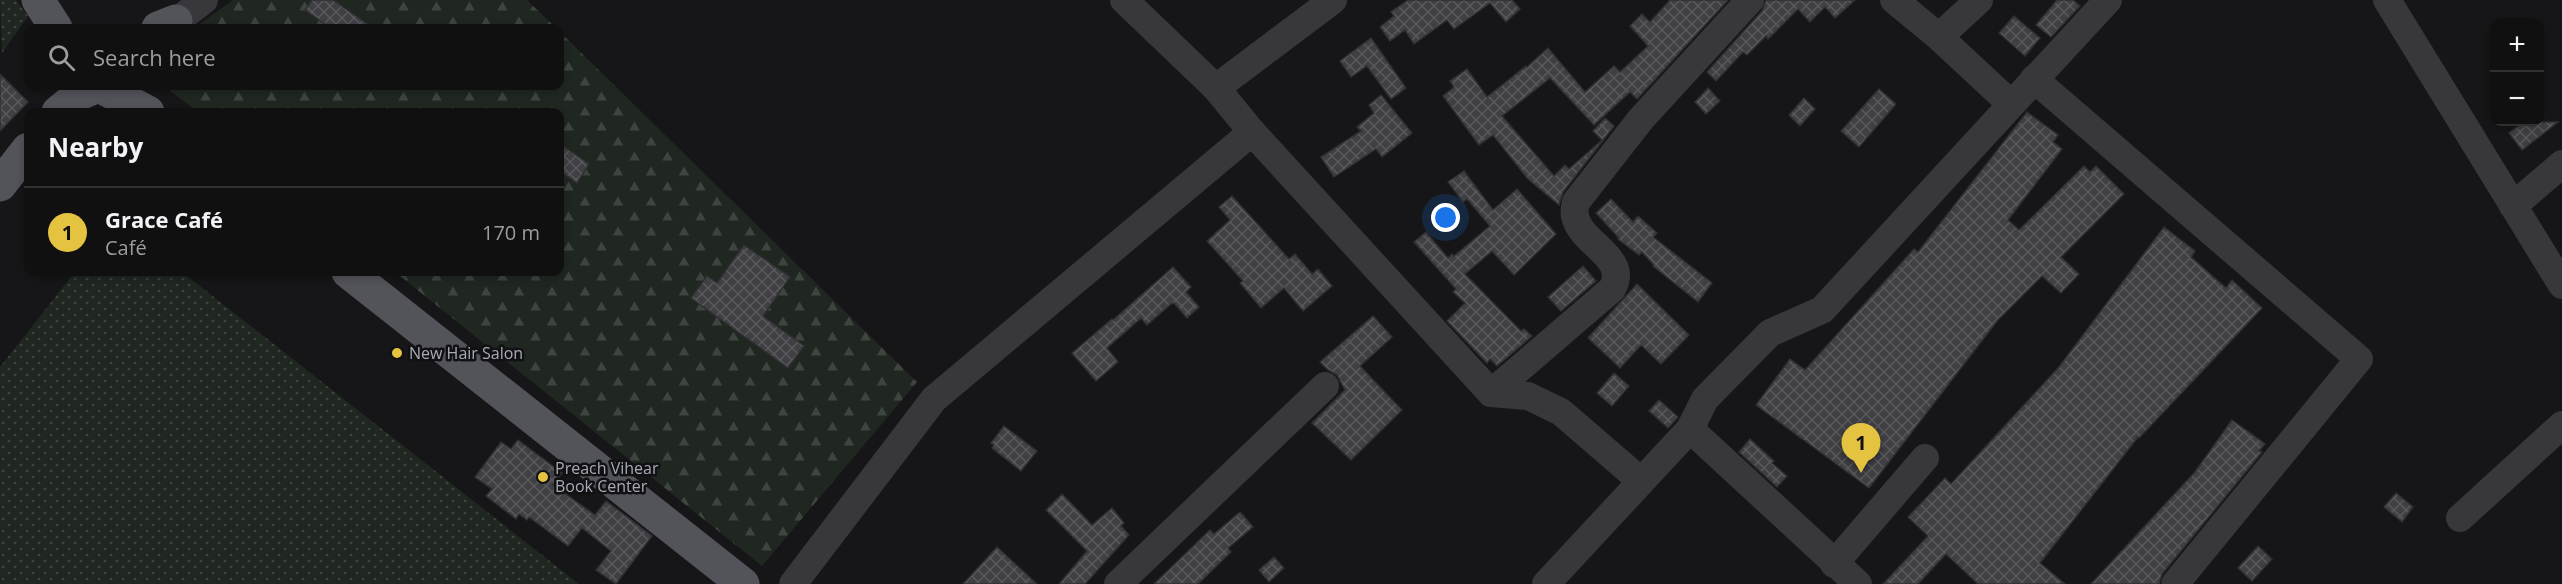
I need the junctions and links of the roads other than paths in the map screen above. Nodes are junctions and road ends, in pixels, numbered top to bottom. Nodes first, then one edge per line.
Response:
1 (204, 0) edge
2 (1124, 0) edge
3 (1333, 0) edge
4 (1750, 0) edge
5 (1894, 0) edge
6 (1979, 0) edge
7 (2108, 0) edge
8 (2387, 0) edge
9 (170, 24) edge
10 (1939, 37) junction
11 (2034, 79) junction
12 (1216, 88) junction
13 (90, 90) edge
14 (107, 90) edge
15 (2011, 104) junction
16 (63, 108) edge
17 (140, 108) edge
18 (1252, 132) junction
19 (24, 154) edge
20 (2562, 164) edge
21 (0, 185) edge
22 (2514, 206) junction
23 (353, 276) edge
24 (2562, 285) edge
25 (1325, 386) dead end
26 (1491, 393) junction
27 (2562, 425) edge
28 (1690, 429) junction
29 (1925, 458) dead end
30 (1641, 481) junction
31 (2460, 518) dead end
32 (1834, 564) junction
33 (742, 584) edge
34 (793, 584) edge
35 (1118, 584) edge
36 (1546, 584) edge
37 (1858, 584) edge
38 (2175, 584) edge

1 - 9 street
2 - 12 street
3 - 12 street
4 - 26 street
5 - 10 street
6 - 10 street
7 - 11 street
8 - 22 street
10 - 15 street
11 - 15 street
11 - 38 street
12 - 18 street
13 - 16 main road
14 - 17 main road
15 - 28 street
18 - 26 street
18 - 34 street
19 - 21 main road
20 - 22 street
22 - 24 street
23 - 33 main road
25 - 35 street
26 - 30 street
27 - 31 street
28 - 30 street
28 - 32 street
29 - 32 street
30 - 36 street
32 - 37 street

